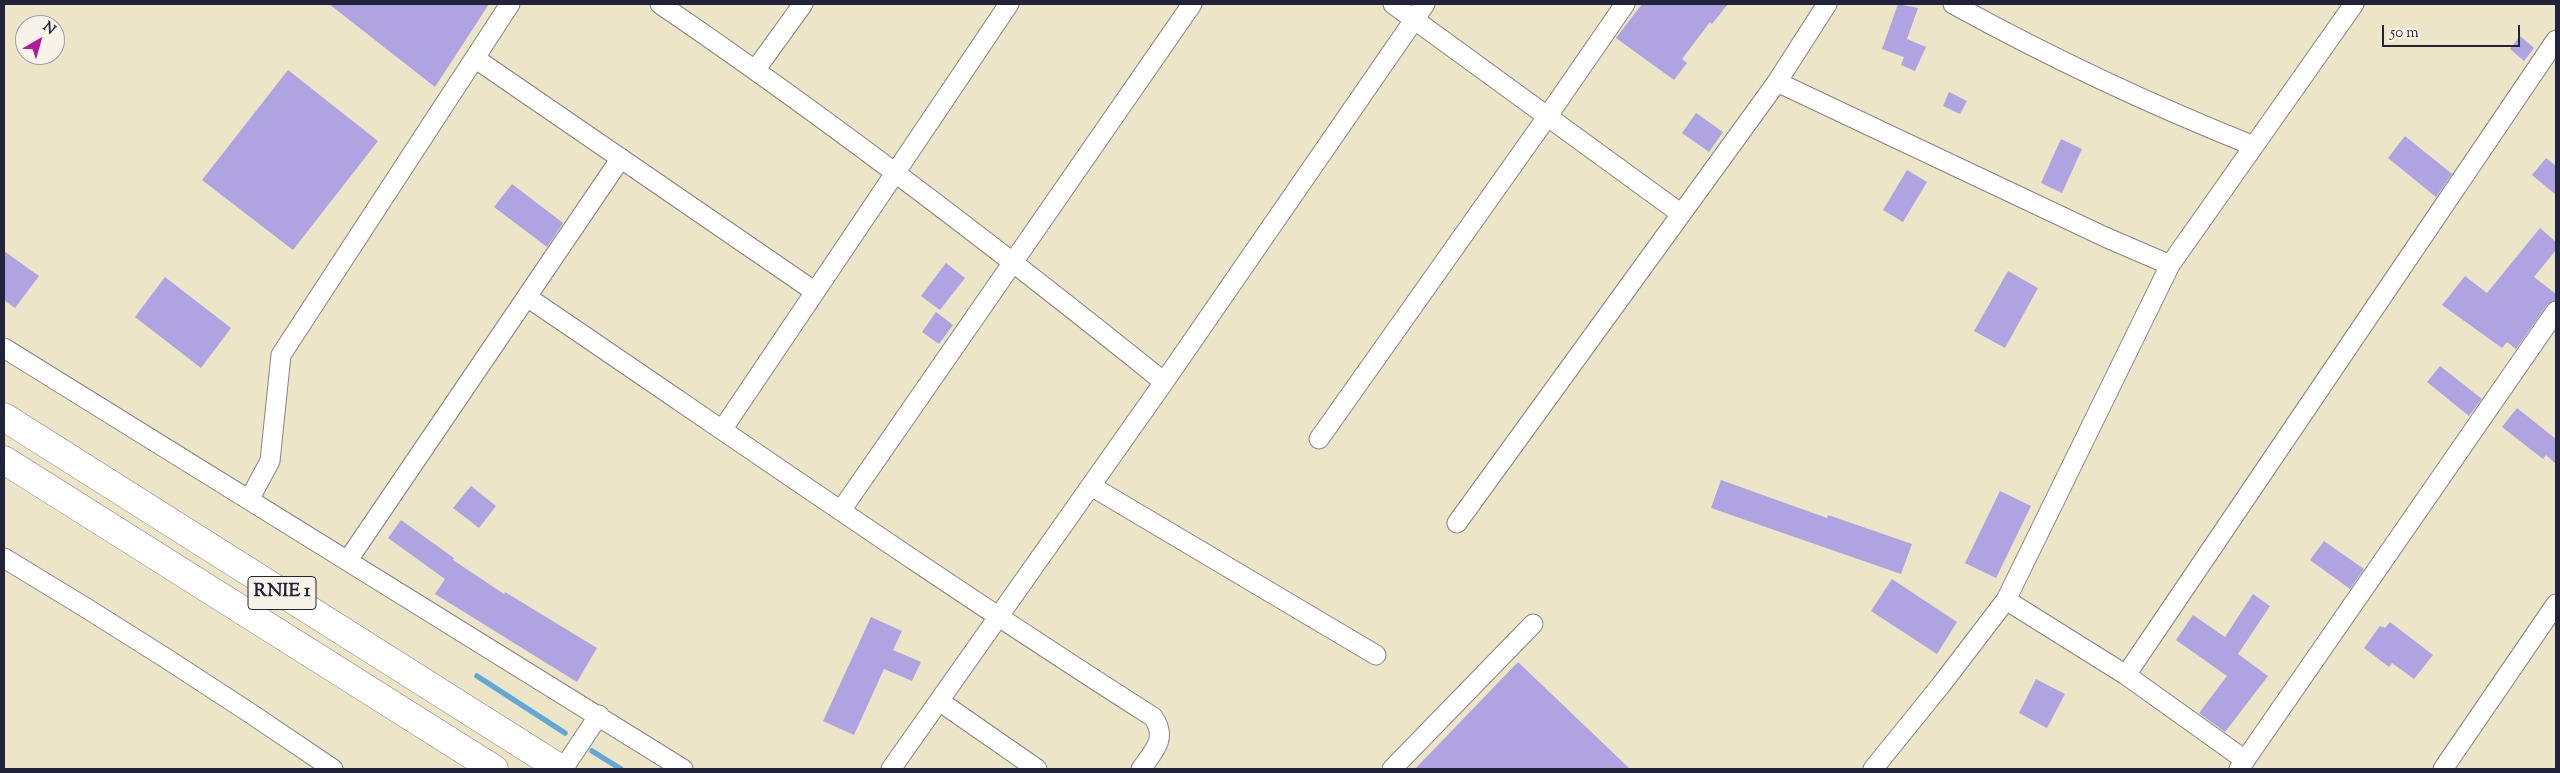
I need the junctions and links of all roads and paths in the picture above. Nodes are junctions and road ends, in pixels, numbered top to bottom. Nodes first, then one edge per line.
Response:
1 (510, 4) edge
2 (660, 4) edge
3 (803, 4) edge
4 (1009, 4) edge
5 (1192, 4) edge
6 (1393, 4) edge
7 (1425, 4) edge
8 (1625, 4) edge
9 (1827, 4) edge
10 (1954, 4) edge
11 (2354, 4) edge
12 (1413, 20) junction
13 (2556, 40) edge
14 (476, 60) junction
15 (756, 70) junction
16 (1777, 82) junction
17 (1547, 117) junction
18 (2254, 146) junction
19 (621, 158) junction
20 (894, 173) junction
21 (1680, 213) junction
22 (1014, 261) junction
23 (2170, 265) junction
24 (814, 290) junction
25 (527, 297) junction
26 (2556, 311) edge
27 (4, 348) edge
28 (1164, 382) junction
29 (4, 417) edge
30 (722, 430) junction
31 (1318, 439) dead end
32 (4, 460) edge
33 (1091, 486) junction
34 (249, 500) junction
35 (842, 509) junction
36 (1457, 524) dead end
37 (4, 558) edge
38 (348, 560) junction
39 (2006, 600) junction
40 (2556, 604) edge
41 (998, 618) junction
42 (1533, 624) dead end
43 (1376, 655) dead end
44 (2126, 675) junction
45 (939, 701) junction
46 (599, 716) junction
47 (2242, 764) edge
48 (333, 769) edge
49 (494, 769) edge
50 (562, 769) edge
51 (683, 769) edge
52 (891, 769) edge
53 (1037, 769) edge
54 (1141, 769) edge
55 (1392, 769) edge
56 (1873, 769) edge
57 (2443, 769) edge

1 - 14 street
2 - 15 street
3 - 15 street
4 - 20 street
5 - 22 street
6 - 12 street
7 - 12 street
8 - 17 street
9 - 16 street
10 - 18 street
11 - 18 street
12 - 17 street
12 - 28 street
13 - 44 street
14 - 19 street
14 - 34 street
15 - 20 street
16 - 21 street
16 - 23 street
17 - 21 street
17 - 31 street
18 - 23 street
19 - 24 street
19 - 25 street
20 - 22 street
20 - 24 street
21 - 36 street
22 - 28 street
22 - 35 street
23 - 39 street
24 - 30 street
25 - 30 street
25 - 38 street
26 - 47 street
27 - 34 street
28 - 33 street
29 - 50 highway, RNIE 1
30 - 35 street
32 - 49 highway, RNIE 1
33 - 41 street
33 - 43 street
34 - 38 street
35 - 41 street
37 - 48 street
38 - 46 street
39 - 44 street
39 - 56 street
40 - 57 street
41 - 45 street
41 - 54 street
42 - 55 street
44 - 47 street
45 - 52 street
45 - 53 street
46 - 50 street
46 - 51 street

